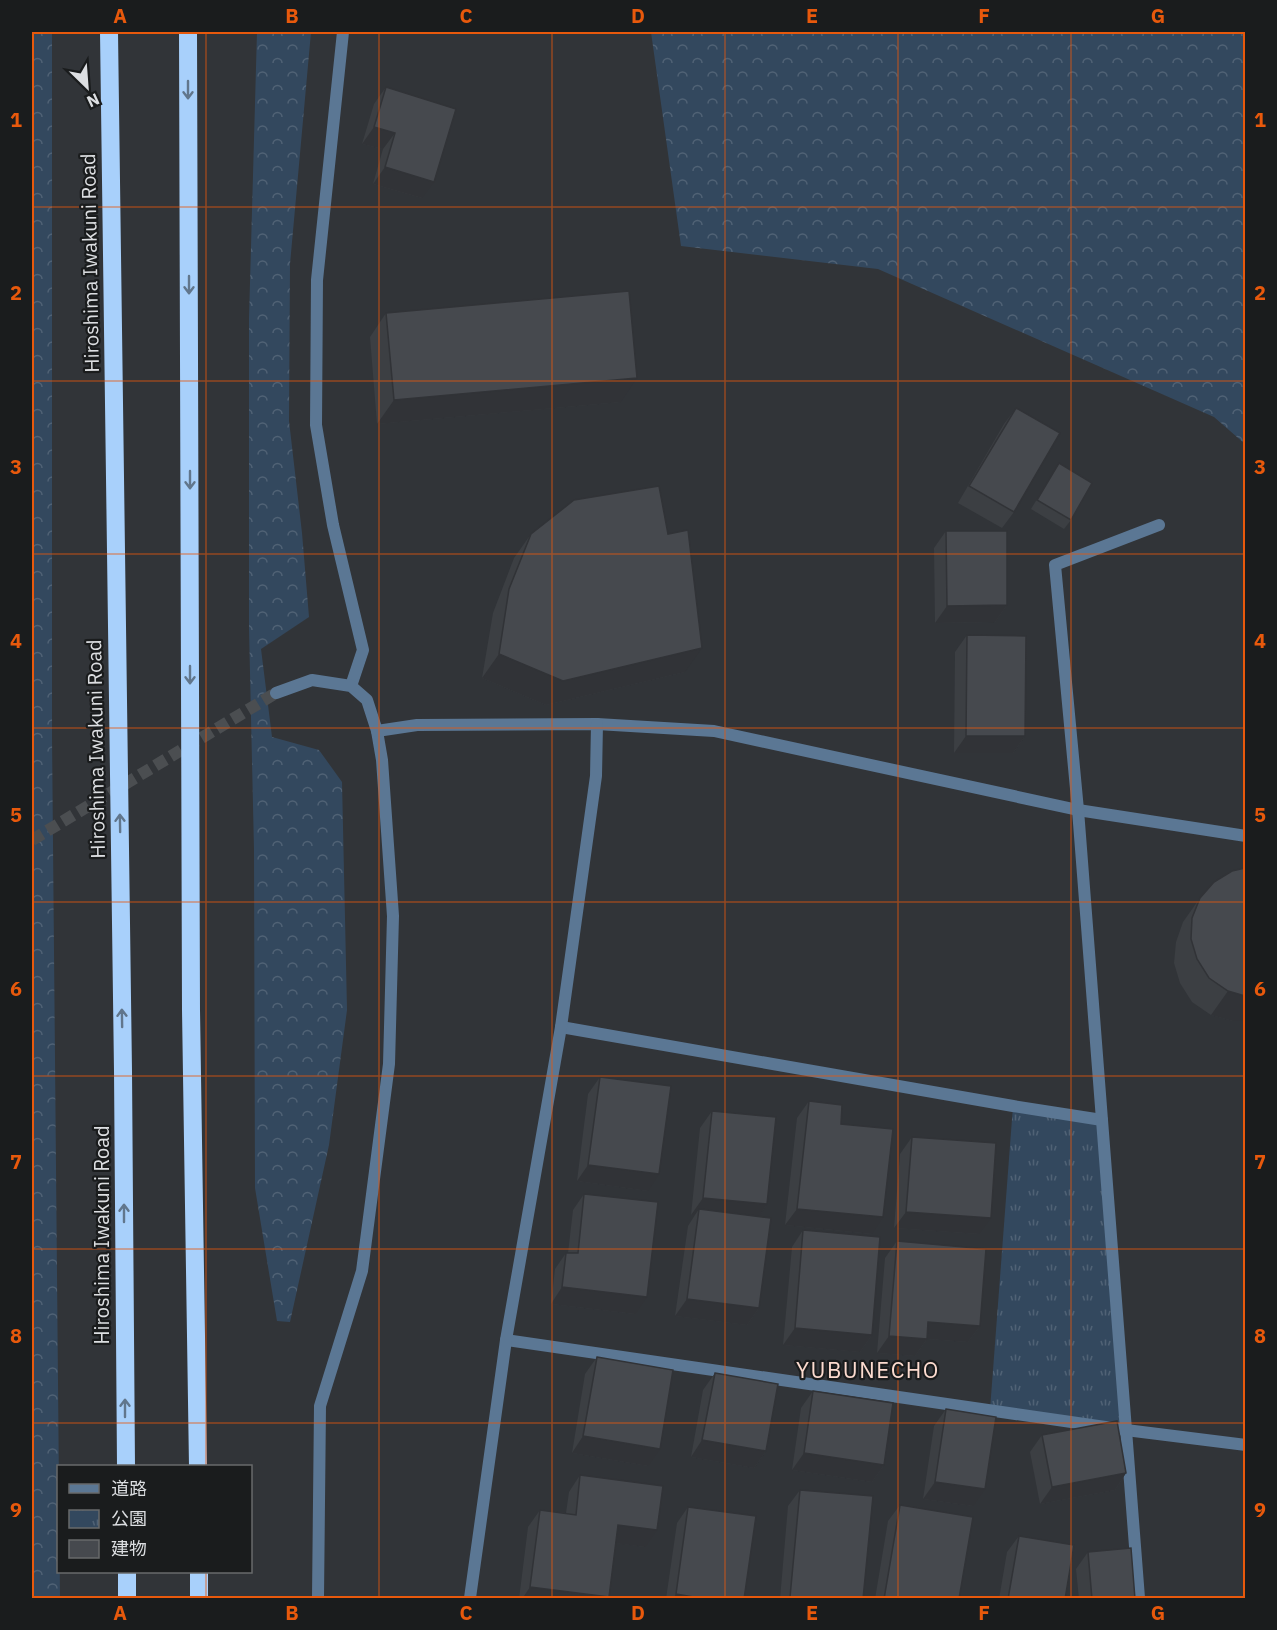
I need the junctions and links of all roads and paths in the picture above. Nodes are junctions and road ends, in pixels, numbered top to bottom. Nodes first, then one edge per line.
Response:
1 (109, 32) edge
2 (188, 32) edge
3 (343, 32) edge
4 (1159, 525) dead end
5 (351, 686) junction
6 (276, 693) tunnel mouth
7 (597, 724) junction
8 (377, 731) junction
9 (1078, 810) junction
10 (1245, 836) edge
11 (561, 1028) junction
12 (1102, 1119) junction
13 (506, 1340) junction
14 (1126, 1430) junction
15 (1245, 1445) edge
16 (126, 1465) edge
17 (198, 1465) edge
18 (127, 1573) edge
19 (199, 1573) edge
20 (127, 1599) edge
21 (200, 1599) edge
22 (318, 1599) edge
23 (470, 1599) edge
24 (1139, 1599) edge

16 -> 1 highway, Hiroshima Iwakuni Road
2 -> 17 highway
3 - 5 street
4 - 9 street
5 - 6 street
5 - 8 street
7 - 8 street
7 - 9 street
7 - 11 street
8 - 22 street
9 - 10 street
9 - 12 street
11 - 12 street
11 - 13 street
12 - 14 street
13 - 14 street
13 - 23 street
14 - 15 street
14 - 24 street
18 - 20 highway
19 - 21 highway

